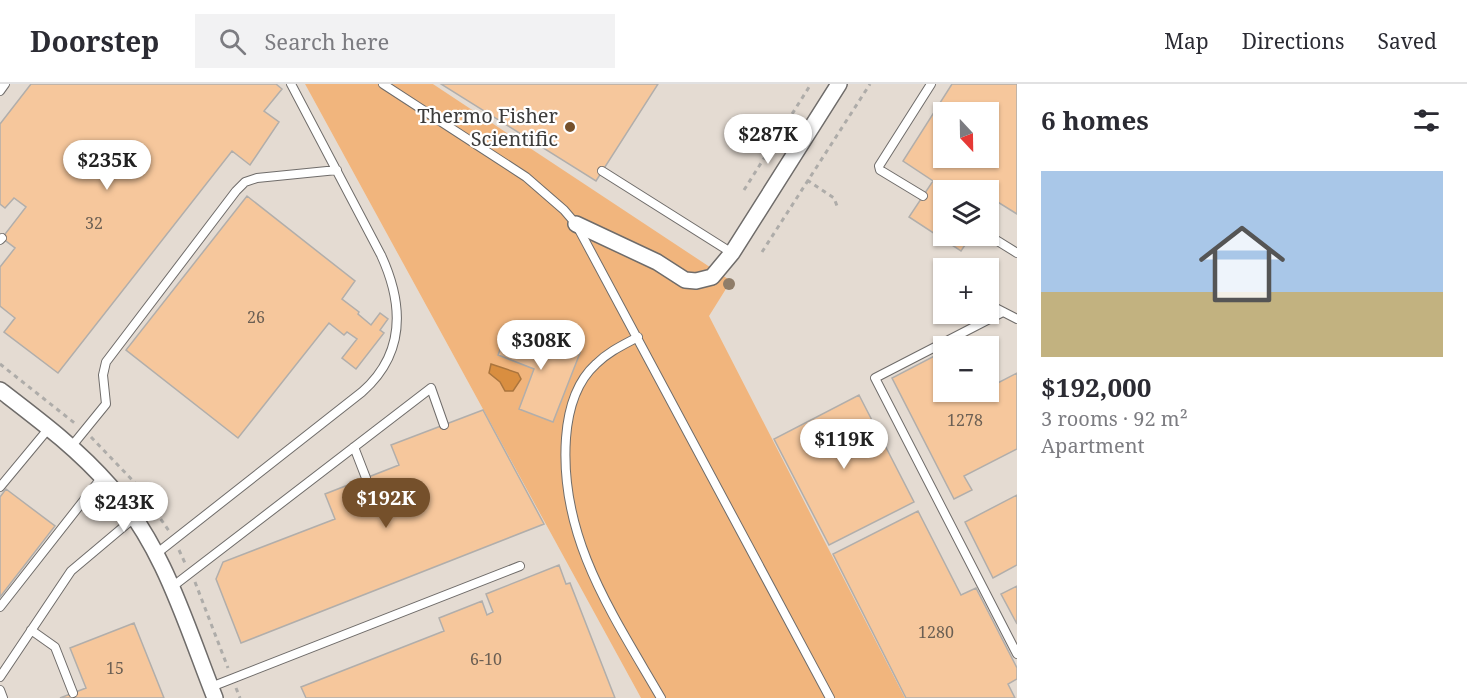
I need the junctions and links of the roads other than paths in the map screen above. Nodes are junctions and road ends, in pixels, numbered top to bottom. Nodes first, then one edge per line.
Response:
1 (5, 84) edge
2 (291, 84) edge
3 (383, 84) edge
4 (839, 84) edge
5 (931, 84) edge
6 (0, 91) edge
7 (337, 170) junction
8 (602, 171) dead end
9 (923, 196) dead end
10 (576, 224) junction
11 (999, 241) edge
12 (1017, 252) edge
13 (728, 258) junction
14 (999, 310) edge
15 (1003, 312) junction
16 (1017, 320) edge
17 (638, 337) junction
18 (0, 390) edge
19 (444, 425) dead end
20 (49, 428) junction
21 (71, 447) junction
22 (354, 447) junction
23 (102, 477) junction
24 (366, 478) dead end
25 (0, 487) edge
26 (134, 518) junction
27 (156, 554) junction
28 (520, 566) dead end
29 (172, 587) junction
30 (0, 607) edge
31 (31, 630) junction
32 (1017, 654) edge
33 (0, 677) edge
34 (0, 690) edge
35 (213, 692) edge
36 (73, 693) dead end
37 (3, 698) edge
38 (661, 698) edge
39 (830, 698) edge

1 - 6 lane
2 - 7 lane
3 - 10 lane
4 - 13 street
5 - 9 lane
7 - 21 lane
7 - 27 lane
8 - 13 lane
10 - 13 street
10 - 17 lane
11 - 12 lane
14 - 15 lane
15 - 16 lane
15 - 32 lane
17 - 38 lane
17 - 39 lane
18 - 20 street
19 - 22 lane
20 - 21 street
20 - 25 lane
21 - 23 street
22 - 24 lane
22 - 29 lane
23 - 26 street
23 - 30 lane
26 - 27 street
26 - 31 lane
27 - 29 street
28 - 35 lane
29 - 35 street
31 - 33 lane
31 - 36 lane
34 - 37 lane

